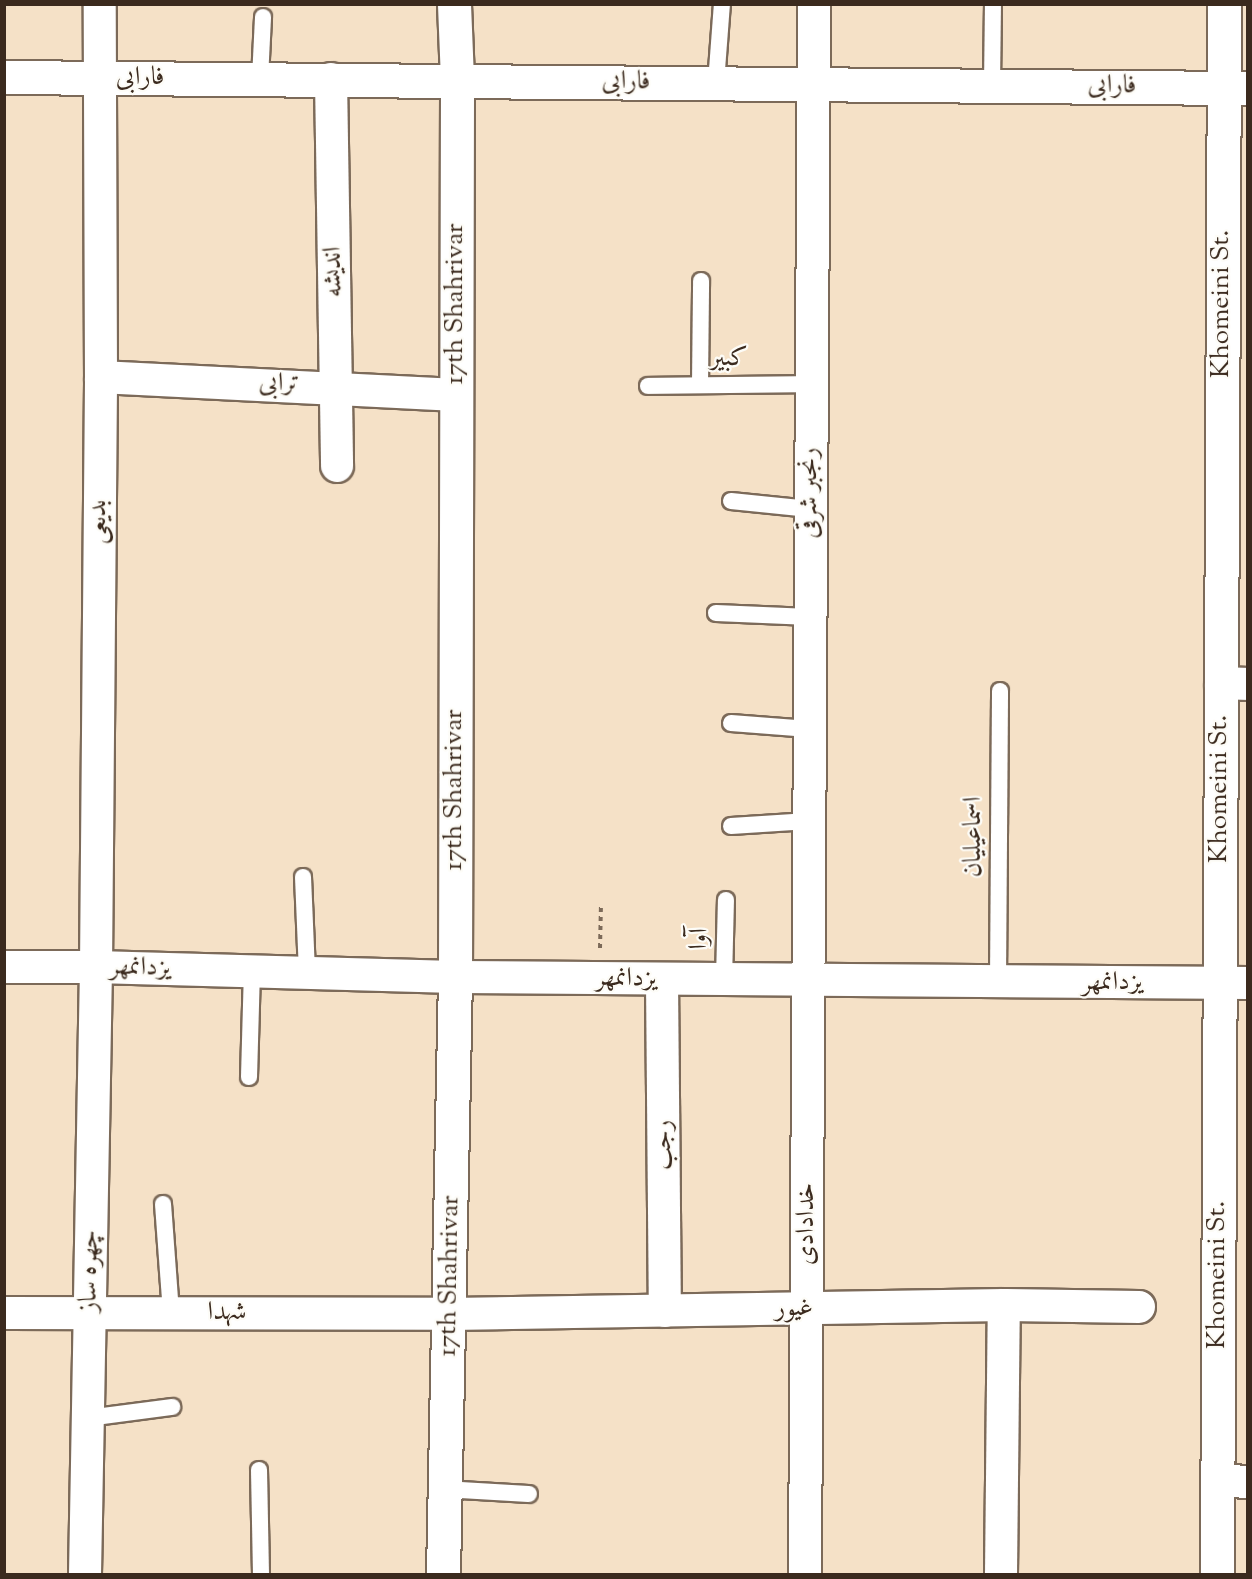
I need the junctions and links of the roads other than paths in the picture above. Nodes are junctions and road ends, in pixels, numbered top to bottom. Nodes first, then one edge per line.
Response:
1 (100, 4) edge
2 (454, 4) edge
3 (722, 4) edge
4 (814, 4) edge
5 (993, 4) edge
6 (1224, 4) edge
7 (263, 17) dead end
8 (4, 77) edge
9 (101, 78) junction
10 (260, 79) junction
11 (331, 79) junction
12 (457, 79) junction
13 (716, 83) junction
14 (812, 84) junction
15 (992, 85) junction
16 (1235, 88) edge
17 (701, 281) dead end
18 (101, 377) junction
19 (811, 384) junction
20 (700, 385) junction
21 (648, 386) dead end
22 (335, 387) junction
23 (456, 394) junction
24 (337, 466) dead end
25 (731, 501) dead end
26 (810, 509) junction
27 (716, 613) dead end
28 (810, 617) junction
29 (1234, 684) edge
30 (1000, 692) dead end
31 (732, 723) dead end
32 (809, 729) junction
33 (809, 821) junction
34 (731, 826) dead end
35 (303, 877) dead end
36 (726, 900) dead end
37 (4, 967) edge
38 (96, 967) junction
39 (252, 972) junction
40 (307, 974) junction
41 (455, 977) junction
42 (662, 980) junction
43 (724, 981) junction
44 (808, 981) junction
45 (998, 982) junction
46 (1233, 983) edge
47 (249, 1077) dead end
48 (163, 1204) dead end
49 (1004, 1305) junction
50 (1139, 1307) dead end
51 (806, 1308) junction
52 (665, 1311) junction
53 (4, 1312) edge
54 (89, 1313) junction
55 (171, 1313) junction
56 (450, 1314) junction
57 (172, 1407) dead end
58 (88, 1418) junction
59 (259, 1470) dead end
60 (1233, 1481) edge
61 (443, 1489) junction
62 (529, 1494) dead end
63 (85, 1575) edge
64 (261, 1575) edge
65 (443, 1575) edge
66 (805, 1575) edge
67 (1001, 1575) edge
68 (1217, 1575) edge

1 - 9 street, بدیعی
2 - 12 street, 17th Shahrivar
3 - 13 lane
4 - 14 street, رنجبر شرقی
5 - 15 lane
6 - 16 street, Khomeini St.
7 - 10 lane
8 - 9 street, فارابی
9 - 10 street, فارابی
9 - 18 street, بدیعی
10 - 11 street, فارابی
11 - 12 street, فارابی
11 - 22 street, اندیشه
12 - 13 street, فارابی
12 - 23 street, 17th Shahrivar
13 - 14 street, فارابی
14 - 15 street, فارابی
14 - 19 street, رنجبر شرقی
15 - 16 street, فارابی
16 - 29 street, Khomeini St.
17 - 20 lane
18 - 22 street, ترابی
18 - 38 street, بدیعی
19 - 20 lane, کبیر
19 - 26 street, رنجبر شرقی
20 - 21 lane, کبیر
22 - 23 street, ترابی
22 - 24 street, اندیشه
23 - 41 street, 17th Shahrivar
25 - 26 lane
26 - 28 street, رنجبر شرقی
27 - 28 lane
28 - 32 street, رنجبر شرقی
29 - 46 street, Khomeini St.
30 - 45 lane, اسماعیلیان
31 - 32 lane
32 - 33 street, رنجبر شرقی
33 - 34 lane
33 - 44 street, رنجبر شرقی
35 - 40 lane
36 - 43 lane, آوا
37 - 38 street, یزدانمهر
38 - 39 street, یزدانمهر
38 - 54 street, چهره ساز
39 - 40 street, یزدانمهر
39 - 47 lane
40 - 41 street, یزدانمهر
41 - 42 street, یزدانمهر
41 - 56 street, 17th Shahrivar
42 - 43 street, یزدانمهر
42 - 52 street, رجب
43 - 44 street, یزدانمهر
44 - 45 street, یزدانمهر
44 - 51 street, خدادادی
45 - 46 street, یزدانمهر
46 - 60 street, Khomeini St.
48 - 55 lane
49 - 50 street, غیور
49 - 51 street, غیور
49 - 67 street
51 - 52 street, غیور
51 - 66 street, خدادادی
52 - 56 street, غیور
53 - 54 street, شهدا
54 - 55 street, شهدا
54 - 58 street, چهره ساز
55 - 56 street, شهدا
56 - 61 street, 17th Shahrivar
57 - 58 lane
58 - 63 street, چهره ساز
59 - 64 lane
60 - 68 street, Khomeini St.
61 - 62 lane
61 - 65 street, 17th Shahrivar

